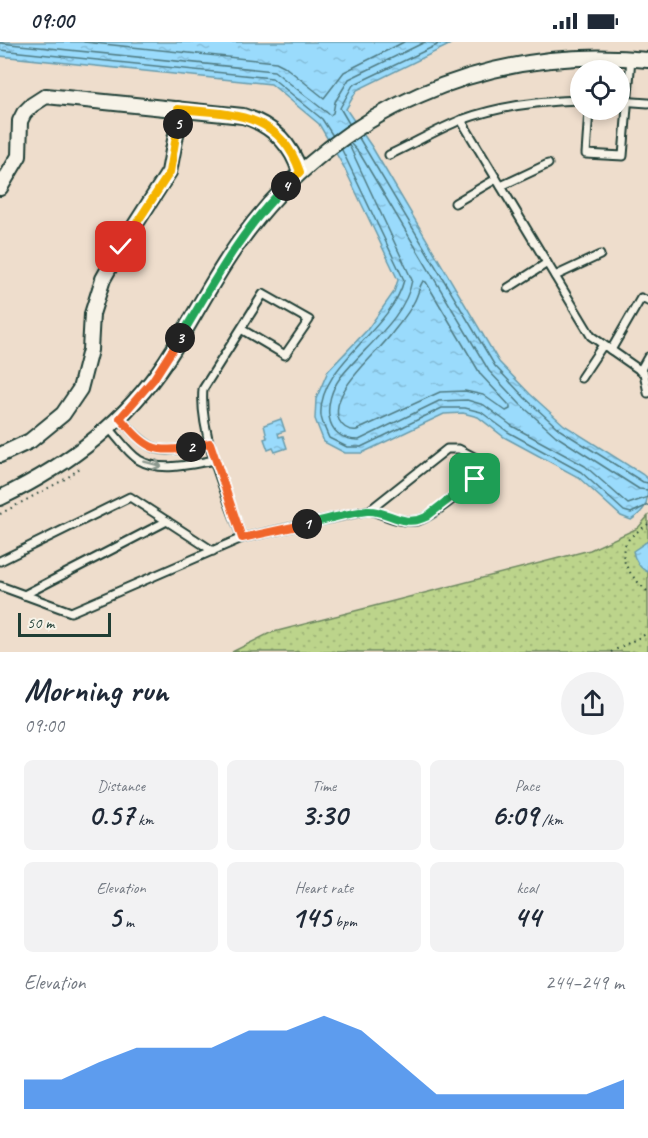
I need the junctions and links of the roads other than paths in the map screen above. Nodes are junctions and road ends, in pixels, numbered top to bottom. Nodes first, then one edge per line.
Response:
1 (631, 58) junction
2 (618, 60) edge
3 (648, 60) edge
4 (570, 61) edge
5 (630, 63) edge
6 (570, 100) edge
7 (630, 102) edge
8 (648, 103) edge
9 (178, 109) junction
10 (461, 120) junction
11 (588, 120) edge
12 (623, 120) edge
13 (389, 155) dead end
14 (548, 164) dead end
15 (300, 172) junction
16 (496, 179) junction
17 (501, 186) junction
18 (0, 188) edge
19 (455, 203) dead end
20 (600, 255) dead end
21 (547, 263) junction
22 (555, 276) junction
23 (508, 288) dead end
24 (648, 301) edge
25 (241, 329) junction
26 (603, 345) junction
27 (611, 350) junction
28 (648, 357) edge
29 (640, 371) junction
30 (581, 378) dead end
31 (648, 393) edge
32 (120, 418) junction
33 (109, 428) junction
34 (210, 443) junction
35 (0, 455) edge
36 (215, 460) junction
37 (0, 498) edge
38 (370, 510) junction
39 (167, 521) junction
40 (242, 538) junction
41 (213, 551) junction
42 (0, 561) edge
43 (0, 586) edge
44 (24, 595) junction

1 - 2 street
1 - 3 street
1 - 5 lane
4 - 15 street
6 - 10 lane
7 - 8 lane
9 - 15 street
9 - 18 street
9 - 35 street
10 - 13 lane
10 - 16 lane
11 - 12 lane
14 - 17 lane
15 - 32 street
16 - 17 lane
16 - 19 lane
17 - 21 lane
20 - 22 lane
21 - 22 lane
21 - 23 lane
22 - 26 lane
24 - 27 lane
25 - 25 lane
25 - 34 lane
26 - 27 lane
26 - 30 lane
27 - 29 lane
28 - 29 lane
29 - 31 lane
32 - 33 street
32 - 34 lane
33 -> 36 lane
33 - 37 street
34 - 36 lane
36 - 40 lane
38 - 38 lane
38 - 40 lane
39 - 41 lane
39 - 42 lane
39 - 44 lane
40 - 41 lane
41 - 44 lane
43 - 44 lane

